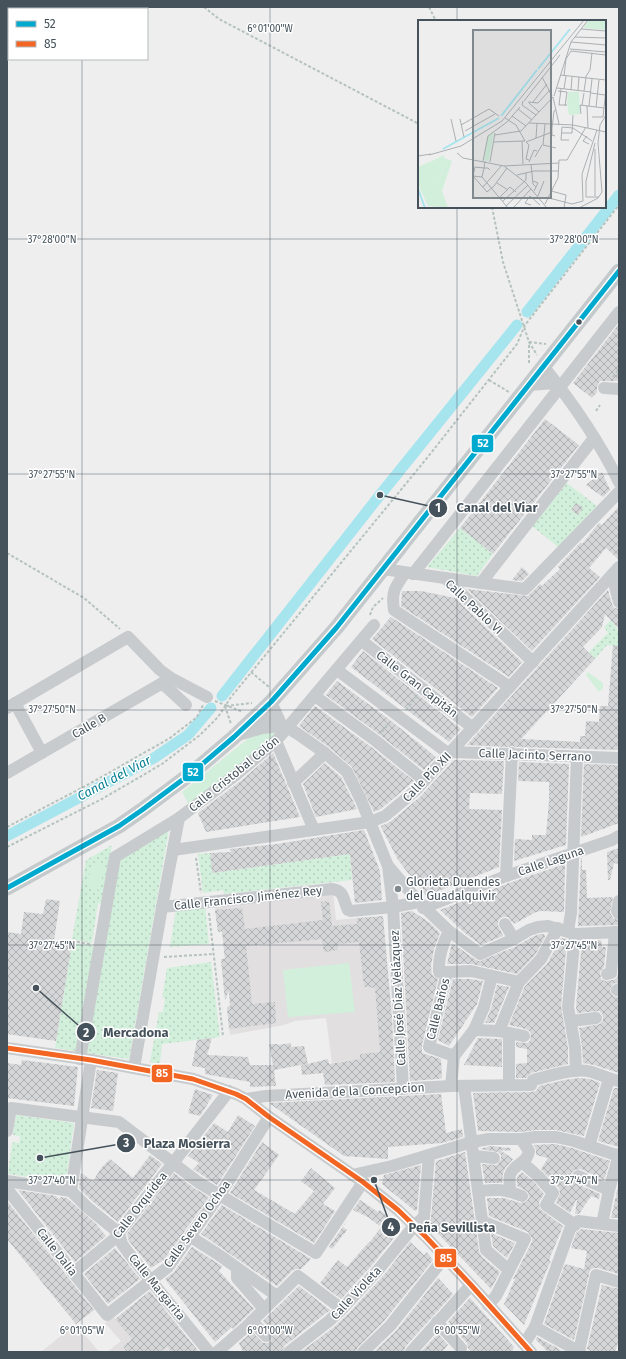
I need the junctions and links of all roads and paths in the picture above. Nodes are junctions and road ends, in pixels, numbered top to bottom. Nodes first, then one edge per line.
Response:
1 (204, 7) edge
2 (429, 7) edge
3 (436, 20) edge
4 (418, 123) edge
5 (619, 205) edge
6 (492, 208) edge
7 (619, 270) edge
8 (619, 312) edge
9 (525, 325) junction
10 (530, 342) dead end
11 (555, 353) junction
12 (544, 367) junction
13 (488, 380) junction
14 (529, 385) junction
15 (558, 385) junction
16 (604, 388) dead end
17 (619, 389) edge
18 (514, 395) dead end
19 (600, 405) dead end
20 (596, 411) dead end
21 (594, 438) junction
22 (619, 482) edge
23 (619, 492) edge
24 (7, 553) edge
25 (383, 569) junction
26 (615, 571) edge
27 (409, 574) junction
28 (445, 578) junction
29 (481, 583) junction
30 (392, 597) junction
31 (619, 602) edge
32 (374, 624) joint
33 (128, 637) junction
34 (362, 641) junction
35 (533, 662) junction
36 (337, 670) junction
37 (251, 672) junction
38 (167, 681) junction
39 (510, 687) junction
40 (422, 689) junction
41 (272, 696) junction
42 (315, 696) junction
43 (207, 697) joint
44 (186, 704) dead end
45 (11, 706) edge
46 (225, 706) junction
47 (257, 716) junction
48 (398, 716) junction
49 (285, 727) junction
50 (473, 728) junction
51 (234, 736) junction
52 (276, 741) junction
53 (376, 741) junction
54 (325, 753) junction
55 (450, 753) junction
56 (512, 753) junction
57 (42, 754) junction
58 (577, 757) junction
59 (619, 758) edge
60 (193, 772) junction
61 (7, 773) edge
62 (424, 780) junction
63 (293, 783) junction
64 (179, 818) junction
65 (370, 822) junction
66 (7, 827) edge
67 (314, 830) junction
68 (617, 840) edge
69 (7, 847) edge
70 (194, 847) junction
71 (173, 850) junction
72 (573, 853) junction
73 (388, 866) junction
74 (7, 876) edge
75 (506, 876) junction
76 (7, 888) edge
77 (205, 902) junction
78 (619, 902) edge
79 (421, 905) junction
80 (162, 907) junction
81 (392, 907) junction
82 (619, 914) edge
83 (505, 924) dead end
84 (449, 931) junction
85 (567, 931) junction
86 (617, 932) edge
87 (514, 939) junction
88 (72, 941) dead end
89 (99, 946) junction
90 (214, 954) junction
91 (160, 958) dead end
92 (447, 972) junction
93 (607, 974) dead end
94 (492, 976) junction
95 (518, 982) junction
96 (596, 1018) dead end
97 (571, 1021) junction
98 (474, 1030) junction
99 (504, 1032) junction
100 (223, 1036) dead end
101 (524, 1036) dead end
102 (7, 1048) edge
103 (454, 1056) junction
104 (86, 1060) junction
105 (134, 1068) junction
106 (576, 1071) junction
107 (614, 1080) edge
108 (509, 1085) junction
109 (451, 1086) junction
110 (464, 1086) junction
111 (402, 1089) junction
112 (228, 1091) junction
113 (246, 1099) junction
114 (82, 1116) junction
115 (270, 1118) junction
116 (7, 1131) edge
117 (521, 1139) junction
118 (472, 1142) junction
119 (589, 1146) junction
120 (429, 1155) junction
121 (619, 1155) edge
122 (474, 1156) junction
123 (494, 1158) dead end
124 (173, 1162) junction
125 (523, 1163) junction
126 (352, 1175) junction
127 (578, 1176) dead end
128 (7, 1181) edge
129 (363, 1182) junction
130 (7, 1190) edge
131 (609, 1190) junction
132 (71, 1191) junction
133 (478, 1191) junction
134 (510, 1191) junction
135 (219, 1196) junction
136 (522, 1196) dead end
137 (482, 1221) junction
138 (602, 1224) junction
139 (575, 1225) junction
140 (414, 1226) junction
141 (619, 1226) edge
142 (119, 1233) junction
143 (191, 1237) junction
144 (445, 1257) junction
145 (237, 1268) junction
146 (508, 1270) junction
147 (74, 1273) junction
148 (151, 1280) junction
149 (619, 1282) edge
150 (471, 1285) junction
151 (277, 1296) junction
152 (488, 1304) junction
153 (264, 1309) junction
154 (342, 1309) junction
155 (107, 1315) joint
156 (252, 1321) junction
157 (436, 1322) junction
158 (535, 1327) junction
159 (266, 1336) dead end
160 (528, 1348) edge
161 (461, 1351) edge
162 (209, 1352) edge
163 (217, 1352) edge
164 (289, 1352) edge
165 (363, 1352) edge
166 (411, 1352) edge
167 (580, 1352) edge

1 - 4 path
2 - 3 path
5 - 9 path
6 - 9 path
7 - 11 main road
8 - 15 street
9 - 10 path
9 - 13 path
11 - 12 main road
11 - 15 street
12 - 14 main road
12 - 15 street
13 - 18 path
13 - 37 path
14 - 15 street
14 - 25 main road
15 - 21 street
15 - 27 street
16 - 17 street
19 - 20 path
21 - 22 street
21 - 29 street
23 - 29 street
24 - 33 path
25 - 27 street, Calle Pablo VI
25 - 41 main road
26 - 31 street, Calle Pío XII
26 - 35 street, Calle Pío XII
27 - 28 street, Calle Pablo VI
27 - 30 street
28 - 29 street
28 - 35 street, Calle Pablo VI
30 - 32 path
30 - 39 street
32 - 34 street, Calle Cristobal Colón
33 - 38 street
33 - 45 street
34 - 36 street, Calle Cristobal Colón
34 - 40 street, Calle Gran Capitán
35 - 39 street, Calle Pío XII
36 - 42 street, Calle Cristobal Colón
36 - 48 street
37 - 41 path
37 - 46 path
38 - 43 street
38 - 44 street
38 - 57 street, Calle B
39 - 50 street, Calle Pío XII
40 - 48 path
40 - 50 street, Calle Gran Capitán
41 - 46 path
41 - 47 main road
41 - 49 street
42 - 49 street, Calle Cristobal Colón
42 - 53 street
43 - 66 path
45 - 57 street
46 - 47 path
46 - 51 path
46 - 69 path
47 - 49 street, Calle José Díaz Velázquez
47 - 51 main road
48 - 53 path
48 - 55 street
49 - 51 street
49 - 52 street, Calle Cristobal Colón
49 - 54 street, Calle José Díaz Velázquez
50 - 55 street, Calle Pío XII
51 - 60 main road
52 - 63 street
52 - 64 street, Calle Cristobal Colón
53 - 62 street
54 - 63 street
54 - 65 street, Calle José Díaz Velázquez
55 - 56 street, Calle Jacinto Serrano
55 - 62 street, Calle Pío XII
56 - 58 street, Calle Jacinto Serrano
56 - 75 street
57 - 61 street, Calle B
58 - 59 street, Calle Jacinto Serrano
58 - 72 street
60 - 74 main road
60 - 76 main road
62 - 65 street, Calle Pío XII
63 - 67 street
64 - 71 street
64 - 89 street, Calle Cristobal Colón
65 - 67 street, Calle Pío XII
65 - 73 street, Calle José Díaz Velázquez
67 - 70 street, Calle Pío XII
68 - 72 street, Calle Laguna
70 - 71 street, Calle Pío XII
70 - 77 path
71 - 80 street
72 - 75 street, Calle Laguna
72 - 85 street
73 - 79 street, Calle José Díaz Velázquez
73 - 81 street, Calle José Díaz Velázquez
75 - 79 street, Calle Laguna
77 - 80 street, Calle Francisco Jiménez Rey
77 - 81 street, Calle Francisco Jiménez Rey
77 - 90 path
78 - 82 street
79 - 81 street
79 - 84 street, Calle José Díaz Velázquez
80 - 105 street
81 - 111 street, Calle José Díaz Velázquez
83 - 87 street
84 - 87 street, Calle José Díaz Velázquez
84 - 92 street, Calle Baños
85 - 86 street
85 - 87 street
85 - 95 street
85 - 97 street
86 - 93 street
88 - 89 path
89 - 104 street
90 - 91 path
90 - 100 path
92 - 94 street
92 - 103 street, Calle Baños
94 - 95 street
94 - 98 street
95 - 99 street
96 - 97 street
97 - 106 street
98 - 99 street
98 - 103 street
99 - 101 street
99 - 108 street
102 - 104 street
103 - 109 street
104 - 105 street
104 - 114 street
105 - 112 street
106 - 107 street
106 - 108 street, Avenida de la Concepcion
107 - 119 street
108 - 110 street, Avenida de la Concepcion
109 - 110 street, Avenida de la Concepcion
109 - 111 street, Avenida de la Concepcion
110 - 118 street
111 - 113 street, Avenida de la Concepcion
112 - 113 street
112 - 124 street, Calle Orquídea
113 - 115 street
114 - 116 street
114 - 124 street
114 - 132 street
115 - 126 street
115 - 135 street, Calle Severo Ochoa
117 - 118 street
117 - 119 street
117 - 125 street
118 - 120 street
118 - 122 street
119 - 121 street
120 - 126 street
120 - 140 street, Calle Violeta
121 - 131 street
122 - 123 street
122 - 133 street
124 - 135 street
124 - 142 street, Calle Orquídea
125 - 134 street
125 - 139 street
126 - 129 street
127 - 131 street
128 - 132 street
129 - 135 street
129 - 140 street
130 - 147 street, Calle Dalia
131 - 138 street
132 - 142 street, Calle Margarita
133 - 134 street
133 - 137 street
134 - 136 street
135 - 143 street, Calle Severo Ochoa
137 - 146 street
137 - 146 street
138 - 139 street
138 - 141 street
139 - 158 street
140 - 144 street
140 - 154 street, Calle Violeta
142 - 147 street, Calle Orquídea
142 - 148 street, Calle Margarita
143 - 145 street
143 - 148 street, Calle Severo Ochoa
144 - 150 street
144 - 165 street
145 - 151 street
145 - 153 street
146 - 152 street
147 - 155 street, Calle Dalia
148 - 155 street, Calle Severo Ochoa
148 - 162 street, Calle Margarita
149 - 167 street
150 - 152 street
150 - 157 street
151 - 153 street
151 - 154 street
152 - 160 street
153 - 156 street
154 - 164 street, Calle Violeta
156 - 159 street
156 - 163 street
157 - 161 street
157 - 166 street
158 - 160 street
158 - 167 street

